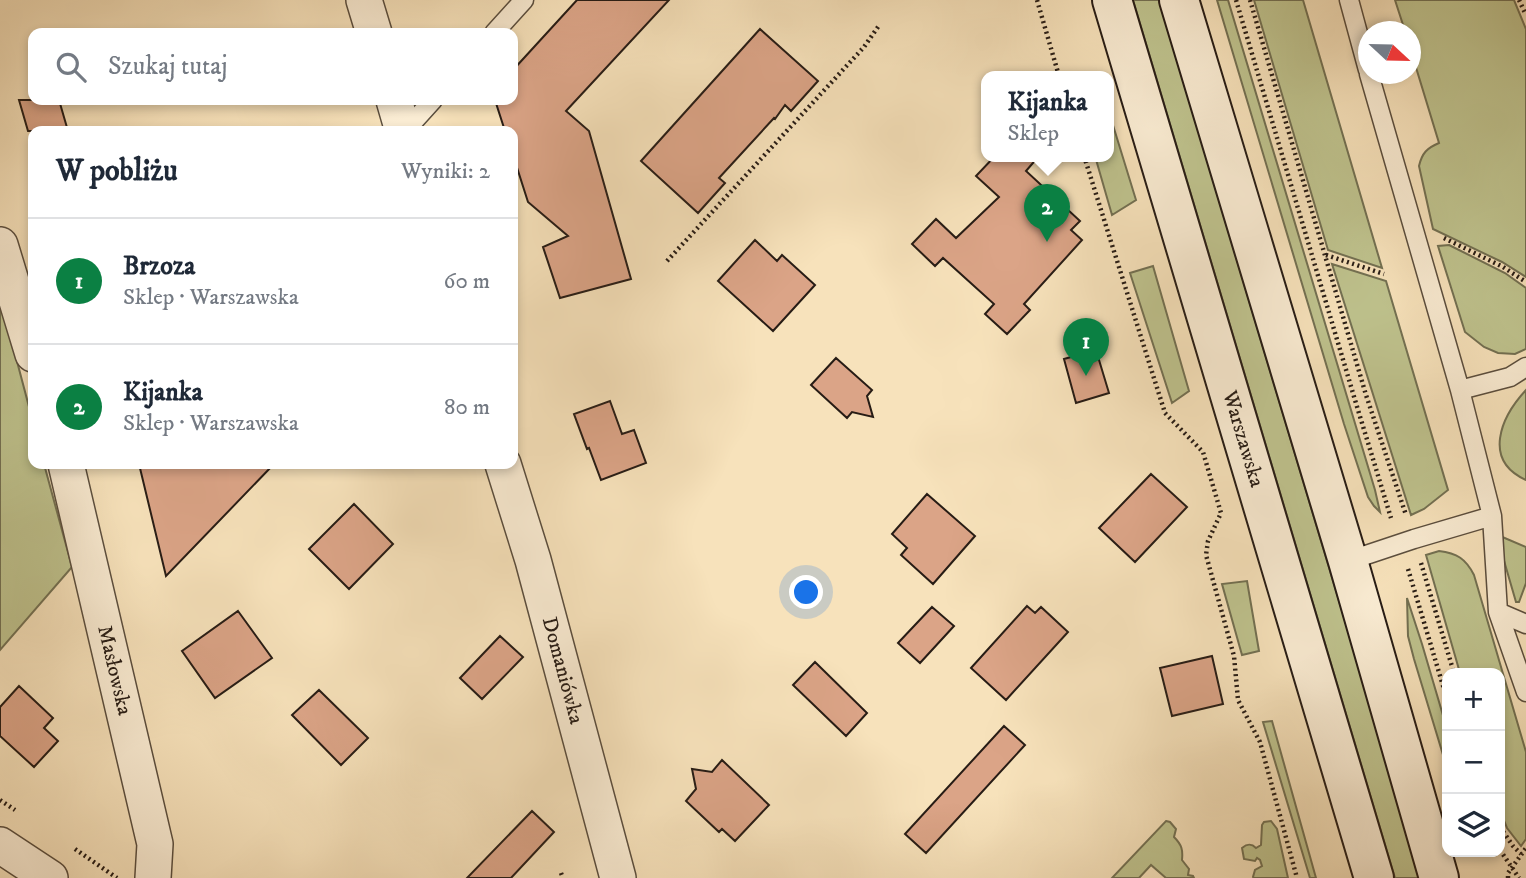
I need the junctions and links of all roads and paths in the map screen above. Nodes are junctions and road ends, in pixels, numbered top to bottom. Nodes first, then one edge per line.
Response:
1 (365, 0) edge
2 (524, 0) edge
3 (1037, 0) edge
4 (1112, 0) edge
5 (1179, 0) edge
6 (1236, 0) edge
7 (1250, 0) edge
8 (1349, 0) edge
9 (1519, 0) edge
10 (1526, 15) edge
11 (880, 24) dead end
12 (373, 28) edge
13 (499, 28) edge
14 (1358, 32) edge
15 (1058, 71) edge
16 (1372, 84) edge
17 (396, 105) edge
18 (428, 105) edge
19 (402, 126) edge
20 (409, 126) edge
21 (1086, 162) edge
22 (1411, 222) junction
23 (0, 245) edge
24 (1325, 255) junction
25 (667, 261) dead end
26 (1384, 274) dead end
27 (1526, 282) edge
28 (28, 337) edge
29 (1526, 366) edge
30 (1460, 390) junction
31 (67, 469) edge
32 (505, 469) edge
33 (1492, 516) junction
34 (1407, 542) junction
35 (1348, 561) junction
36 (1498, 612) junction
37 (1526, 624) edge
38 (1452, 668) edge
39 (1442, 679) edge
40 (1526, 692) edge
41 (1505, 834) edge
42 (0, 845) edge
43 (1526, 848) edge
44 (1521, 854) junction
45 (1505, 857) edge
46 (1364, 867) edge
47 (1512, 867) junction
48 (50, 878) edge
49 (153, 878) edge
50 (618, 878) edge
51 (1297, 878) edge
52 (1439, 878) edge
53 (1508, 878) edge
54 (1519, 878) edge

1 - 12 street
2 - 13 lane
3 - 15 path
4 - 46 main road, Warszawska
5 - 35 main road
6 - 34 path
7 - 24 path
8 - 14 lane
9 - 10 path
11 - 25 path
16 - 22 lane
17 - 19 street
18 - 20 lane
21 - 51 path
22 - 27 path
22 - 30 lane
23 - 28 street
24 - 26 path
24 - 34 path
29 - 30 lane
30 - 33 lane
31 - 49 street, Masłowska
32 - 50 street, Domaniówka
33 - 34 lane
33 - 36 lane
34 - 35 lane
34 - 38 path
34 - 39 path
35 - 52 main road
36 - 37 lane
36 - 40 lane
41 - 44 path
42 - 48 street
43 - 44 path
44 - 47 path
45 - 47 path
47 - 53 path
47 - 54 path

